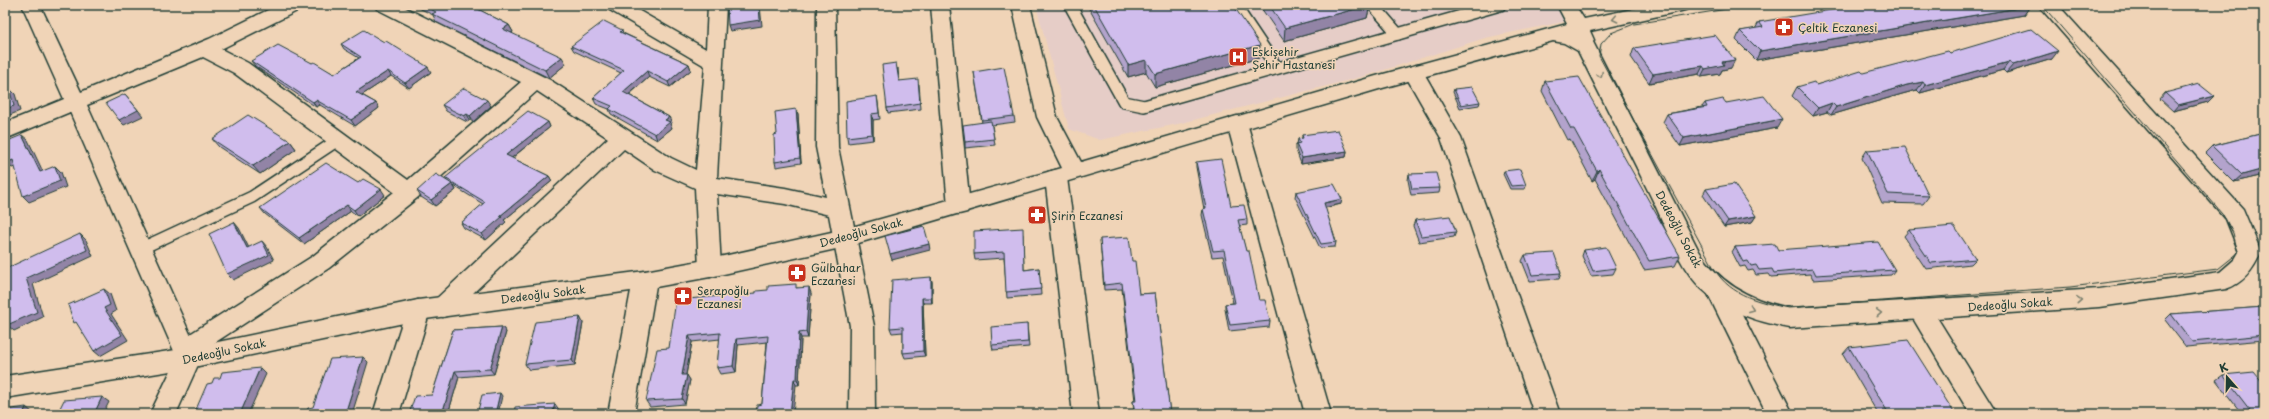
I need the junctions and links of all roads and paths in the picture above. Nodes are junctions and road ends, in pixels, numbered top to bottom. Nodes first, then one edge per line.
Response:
1 (30, 5) edge
2 (294, 5) edge
3 (384, 5) edge
4 (615, 5) edge
5 (716, 5) edge
6 (826, 5) edge
7 (940, 5) edge
8 (1021, 5) edge
9 (1070, 5) edge
10 (1373, 5) edge
11 (1500, 5) edge
12 (1566, 5) edge
13 (1681, 5) edge
14 (2047, 5) edge
15 (1240, 13) edge
16 (1398, 34) junction
17 (1582, 37) junction
18 (204, 49) junction
19 (716, 63) junction
20 (1277, 68) junction
21 (1414, 73) junction
22 (535, 81) junction
23 (76, 103) junction
24 (1237, 123) junction
25 (5, 131) edge
26 (621, 139) junction
27 (338, 140) junction
28 (1066, 176) junction
29 (706, 184) junction
30 (409, 192) junction
31 (960, 206) junction
32 (839, 209) junction
33 (845, 238) junction
34 (140, 249) junction
35 (710, 268) junction
36 (645, 280) junction
37 (1717, 288) junction
38 (443, 307) junction
39 (418, 310) junction
40 (1920, 310) junction
41 (187, 354) junction
42 (5, 387) edge
43 (163, 414) edge
44 (386, 414) edge
45 (621, 414) edge
46 (862, 414) edge
47 (1086, 414) edge
48 (1318, 414) edge
49 (1547, 414) edge
50 (1780, 414) edge
51 (1984, 414) edge

1 - 23 street
2 - 18 street
3 - 22 street
4 - 19 street
5 - 19 street
6 - 32 street
7 - 31 street
8 - 28 street
9 - 20 lane
10 - 16 lane
11 - 16 lane
12 - 17 street, Dedeoğlu Sokak
13 -> 17 street
40 -> 14 street, Dedeoğlu Sokak
15 - 20 lane
16 - 20 lane
17 - 21 street, Dedeoğlu Sokak
17 -> 37 street, Dedeoğlu Sokak
18 - 23 street
18 - 27 street
19 - 29 street
21 - 24 street, Dedeoğlu Sokak
21 - 49 street
22 - 26 street
22 - 30 street
23 - 25 street
23 - 34 street
24 - 28 street, Dedeoğlu Sokak
24 - 48 street
26 - 29 street
26 - 38 street
27 - 30 street
27 - 34 lane
28 - 31 street, Dedeoğlu Sokak
28 - 47 street
29 - 32 street
29 - 35 street
30 - 41 street
31 - 33 street, Dedeoğlu Sokak
32 - 33 street
33 - 35 street, Dedeoğlu Sokak
33 - 46 street
34 - 41 street
35 - 36 street, Dedeoğlu Sokak
36 - 38 street, Dedeoğlu Sokak
36 - 45 street
37 -> 40 street, Dedeoğlu Sokak
37 - 50 street
38 - 39 street, Dedeoğlu Sokak
39 - 41 street, Dedeoğlu Sokak
39 - 44 street
40 - 51 street
41 - 42 street, Dedeoğlu Sokak
41 - 43 street

